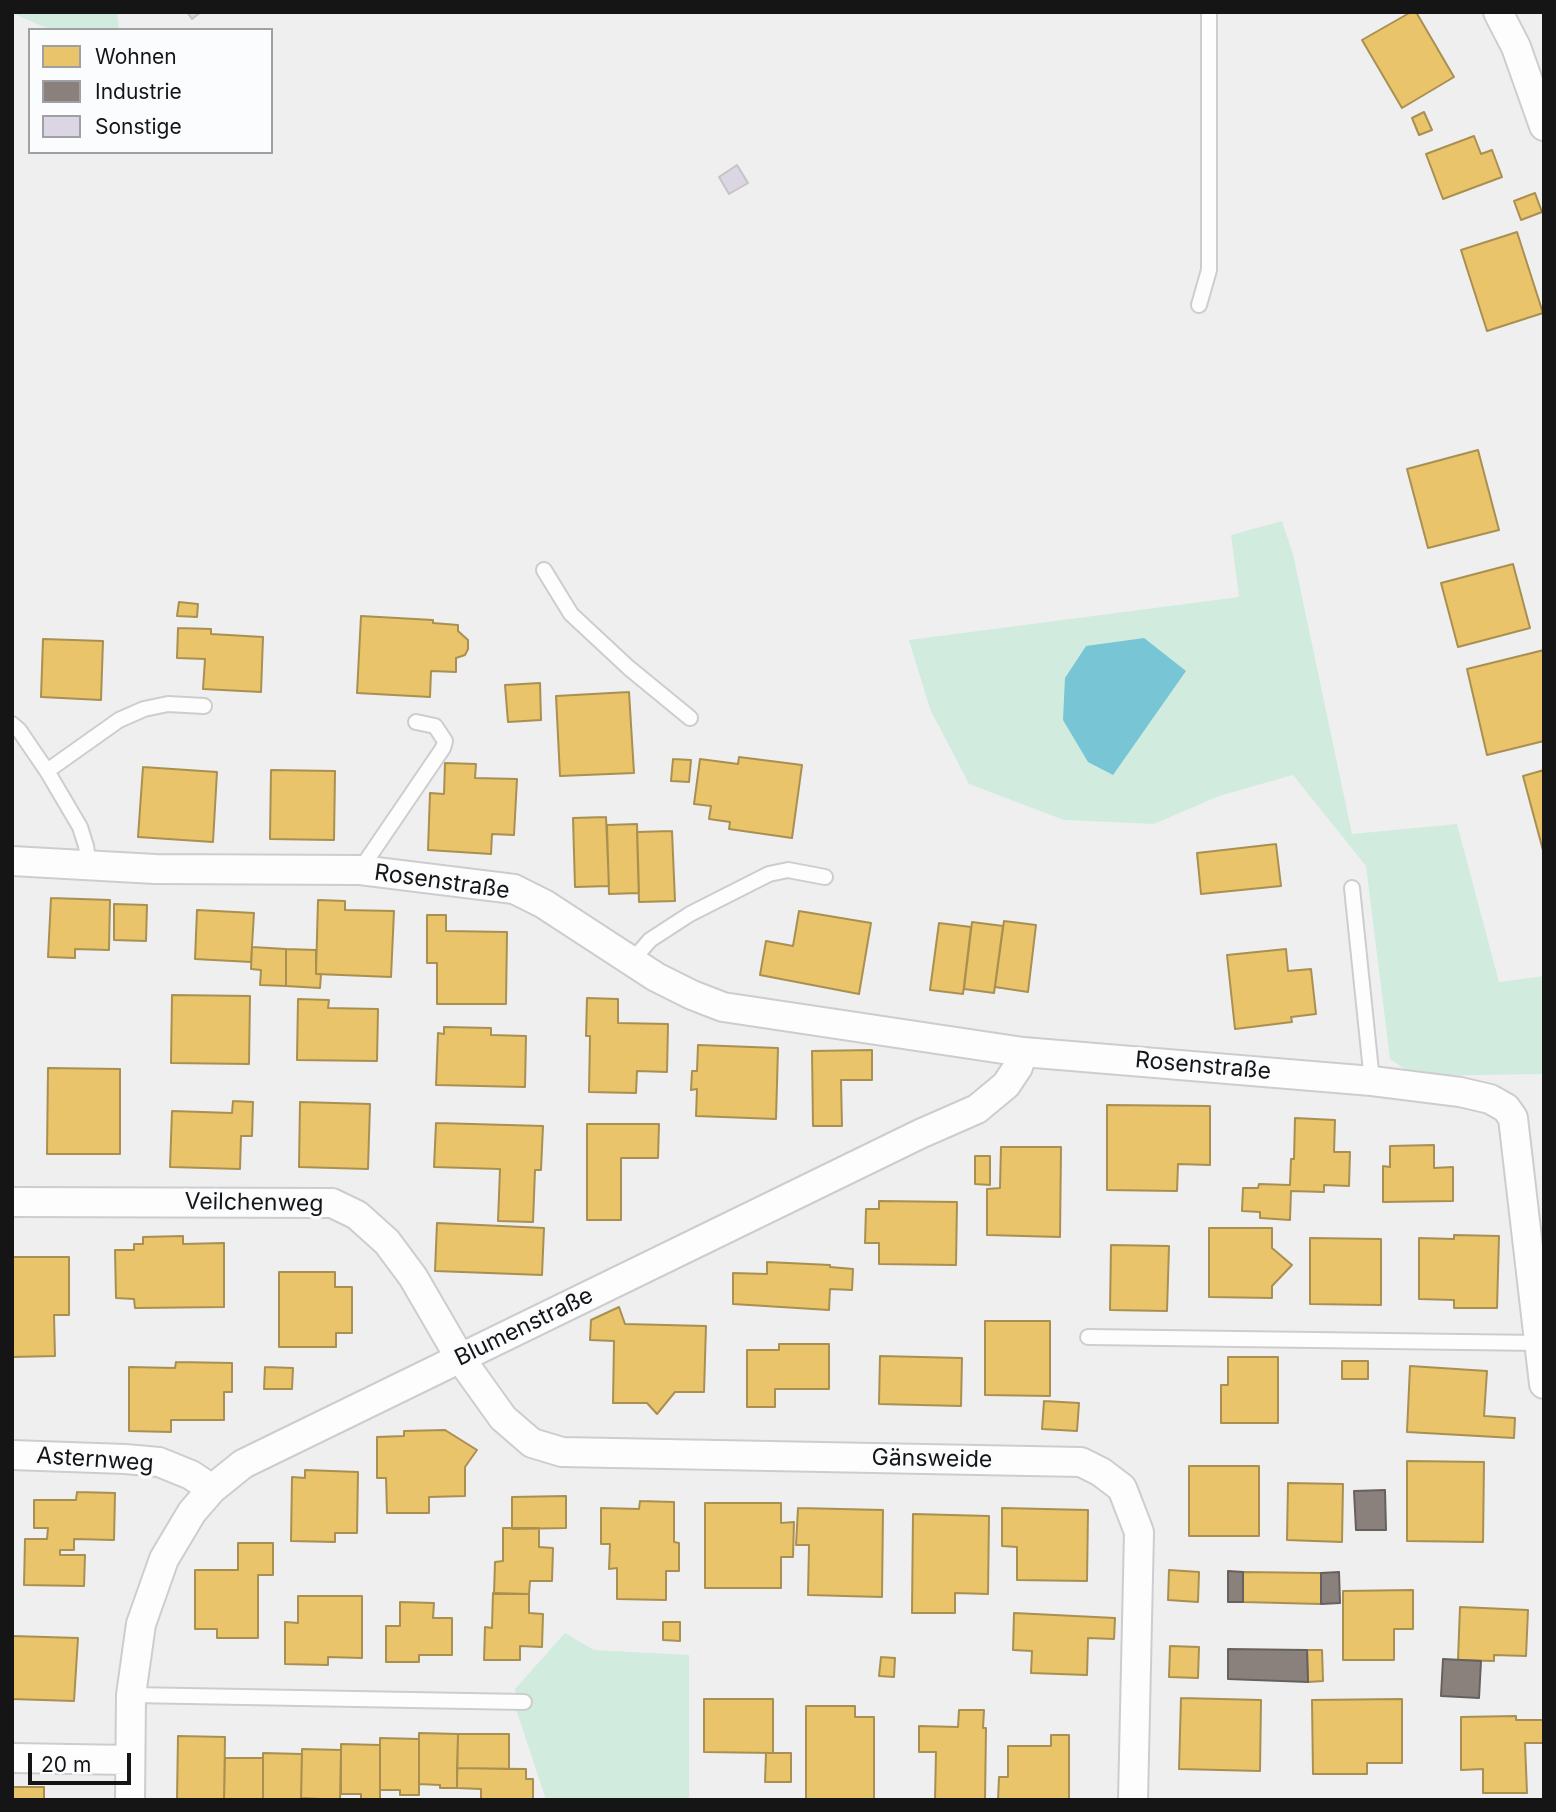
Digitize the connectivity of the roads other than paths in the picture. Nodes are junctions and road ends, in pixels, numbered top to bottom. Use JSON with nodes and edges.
{"nodes":[{"id":1,"x":1209,"y":12,"type":"edge"},
{"id":2,"x":1498,"y":12,"type":"edge"},
{"id":3,"x":1544,"y":126,"type":"edge"},
{"id":4,"x":1199,"y":305,"type":"dead end"},
{"id":5,"x":544,"y":570,"type":"dead end"},
{"id":6,"x":204,"y":706,"type":"dead end"},
{"id":7,"x":690,"y":718,"type":"dead end"},
{"id":8,"x":416,"y":722,"type":"dead end"},
{"id":9,"x":12,"y":724,"type":"edge"},
{"id":10,"x":47,"y":771,"type":"junction"},
{"id":11,"x":12,"y":861,"type":"edge"},
{"id":12,"x":89,"y":866,"type":"junction"},
{"id":13,"x":360,"y":870,"type":"junction"},
{"id":14,"x":825,"y":877,"type":"dead end"},
{"id":15,"x":1352,"y":887,"type":"dead end"},
{"id":16,"x":631,"y":962,"type":"junction"},
{"id":17,"x":1023,"y":1052,"type":"junction"},
{"id":18,"x":1372,"y":1081,"type":"junction"},
{"id":19,"x":12,"y":1202,"type":"edge"},
{"id":20,"x":1088,"y":1337,"type":"dead end"},
{"id":21,"x":1539,"y":1343,"type":"junction"},
{"id":22,"x":460,"y":1358,"type":"junction"},
{"id":23,"x":1544,"y":1384,"type":"edge"},
{"id":24,"x":12,"y":1455,"type":"edge"},
{"id":25,"x":212,"y":1489,"type":"junction"},
{"id":26,"x":131,"y":1695,"type":"junction"},
{"id":27,"x":524,"y":1702,"type":"dead end"},
{"id":28,"x":12,"y":1758,"type":"edge"},
{"id":29,"x":131,"y":1760,"type":"junction"},
{"id":30,"x":130,"y":1800,"type":"edge"},
{"id":31,"x":1133,"y":1800,"type":"edge"}],
"edges":[{"from":1,"to":4,"type":"lane"},
{"from":2,"to":3,"type":"street"},
{"from":5,"to":7,"type":"lane"},
{"from":6,"to":10,"type":"lane"},
{"from":8,"to":13,"type":"lane","name":"Rosenstraße"},
{"from":9,"to":10,"type":"lane"},
{"from":10,"to":12,"type":"lane"},
{"from":11,"to":12,"type":"street","name":"Rosenstraße"},
{"from":12,"to":13,"type":"street","name":"Rosenstraße"},
{"from":13,"to":16,"type":"street","name":"Rosenstraße"},
{"from":14,"to":16,"type":"lane"},
{"from":15,"to":18,"type":"lane"},
{"from":16,"to":17,"type":"street","name":"Rosenstraße"},
{"from":17,"to":18,"type":"street","name":"Rosenstraße"},
{"from":17,"to":22,"type":"street","name":"Blumenstraße"},
{"from":18,"to":21,"type":"street","name":"Rosenstraße"},
{"from":19,"to":22,"type":"street","name":"Veilchenweg"},
{"from":20,"to":21,"type":"lane"},
{"from":21,"to":23,"type":"street","name":"Rosenstraße"},
{"from":22,"to":25,"type":"street","name":"Blumenstraße"},
{"from":22,"to":31,"type":"street","name":"Gänsweide"},
{"from":24,"to":25,"type":"street","name":"Asternweg"},
{"from":25,"to":26,"type":"street","name":"Blumenstraße"},
{"from":26,"to":27,"type":"lane"},
{"from":26,"to":29,"type":"street","name":"Blumenstraße"},
{"from":28,"to":29,"type":"street"},
{"from":29,"to":30,"type":"street","name":"Blumenstraße"}]}
